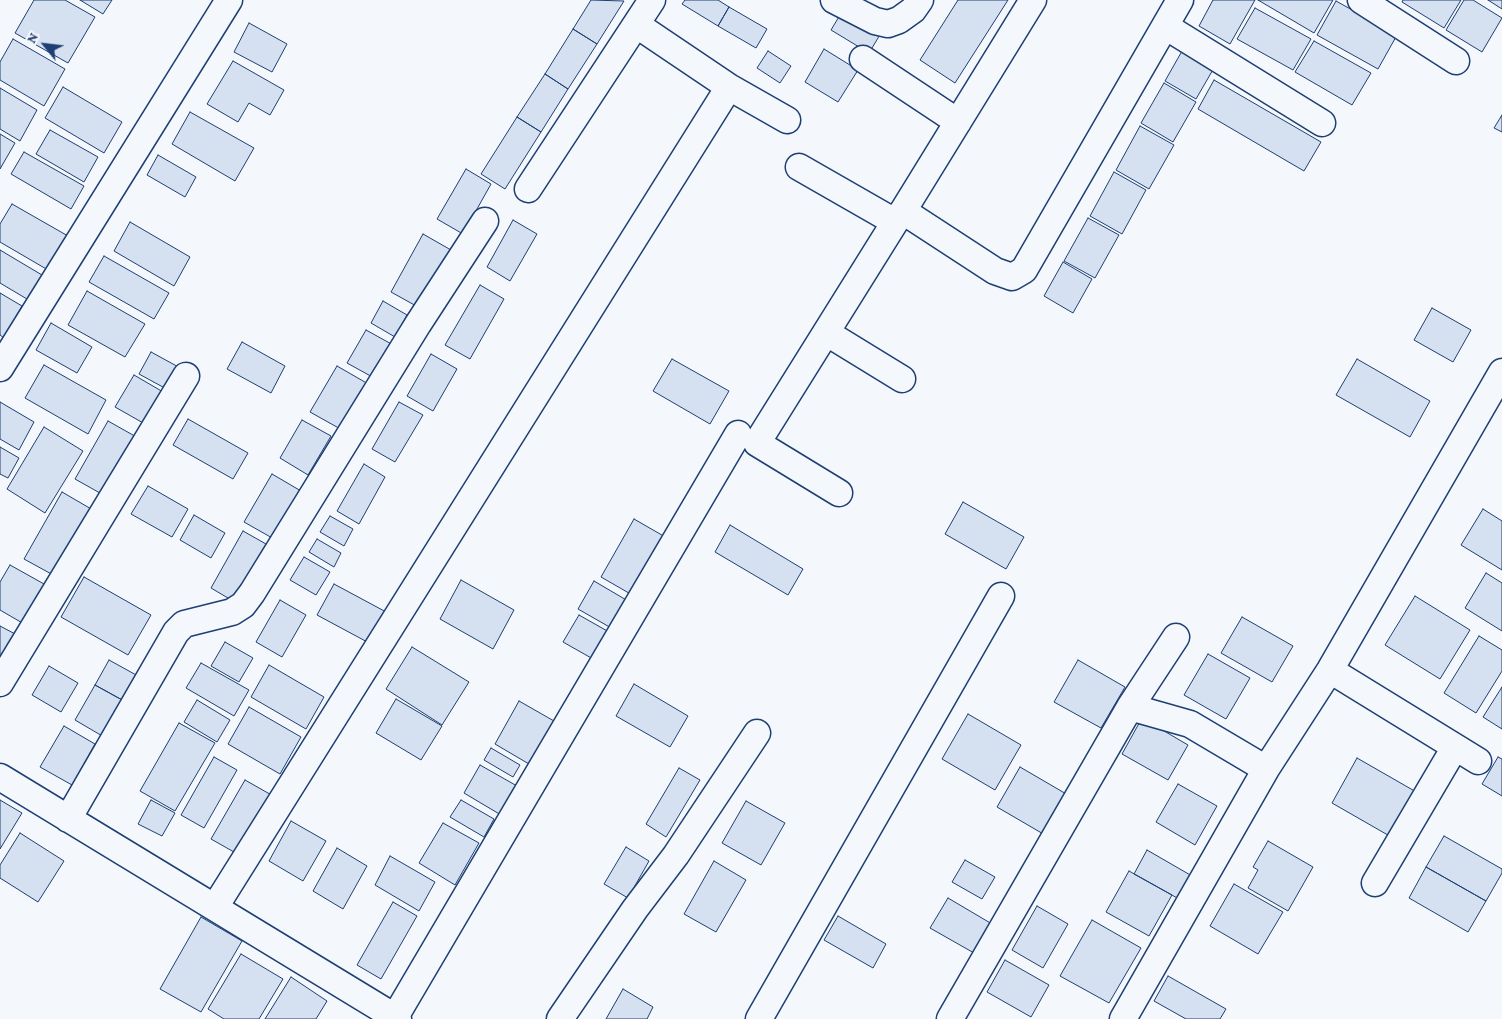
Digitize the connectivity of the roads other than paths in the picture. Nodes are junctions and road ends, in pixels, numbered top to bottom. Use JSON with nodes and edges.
{"nodes":[{"id":1,"x":229,"y":0,"type":"edge"},
{"id":2,"x":652,"y":0,"type":"edge"},
{"id":3,"x":834,"y":0,"type":"edge"},
{"id":4,"x":920,"y":0,"type":"edge"},
{"id":5,"x":1033,"y":0,"type":"edge"},
{"id":6,"x":1180,"y":0,"type":"edge"},
{"id":7,"x":1361,"y":0,"type":"edge"},
{"id":8,"x":637,"y":25,"type":"junction"},
{"id":9,"x":1165,"y":26,"type":"junction"},
{"id":10,"x":863,"y":59,"type":"dead end"},
{"id":11,"x":1456,"y":61,"type":"dead end"},
{"id":12,"x":729,"y":86,"type":"junction"},
{"id":13,"x":787,"y":120,"type":"dead end"},
{"id":14,"x":958,"y":122,"type":"junction"},
{"id":15,"x":1322,"y":123,"type":"dead end"},
{"id":16,"x":799,"y":167,"type":"dead end"},
{"id":17,"x":528,"y":189,"type":"dead end"},
{"id":18,"x":899,"y":216,"type":"junction"},
{"id":19,"x":485,"y":221,"type":"dead end"},
{"id":20,"x":827,"y":333,"type":"junction"},
{"id":21,"x":0,"y":368,"type":"edge"},
{"id":22,"x":1502,"y":372,"type":"edge"},
{"id":23,"x":186,"y":376,"type":"dead end"},
{"id":24,"x":902,"y":379,"type":"dead end"},
{"id":25,"x":738,"y":434,"type":"dead end"},
{"id":26,"x":838,"y":493,"type":"dead end"},
{"id":27,"x":1001,"y":596,"type":"dead end"},
{"id":28,"x":1176,"y":636,"type":"dead end"},
{"id":29,"x":1330,"y":670,"type":"junction"},
{"id":30,"x":0,"y":683,"type":"edge"},
{"id":31,"x":1130,"y":707,"type":"junction"},
{"id":32,"x":757,"y":733,"type":"dead end"},
{"id":33,"x":1455,"y":747,"type":"junction"},
{"id":34,"x":1478,"y":761,"type":"dead end"},
{"id":35,"x":1266,"y":769,"type":"junction"},
{"id":36,"x":0,"y":777,"type":"edge"},
{"id":37,"x":68,"y":819,"type":"junction"},
{"id":38,"x":1375,"y":883,"type":"dead end"},
{"id":39,"x":215,"y":907,"type":"junction"},
{"id":40,"x":396,"y":1018,"type":"edge"},
{"id":41,"x":560,"y":1019,"type":"edge"},
{"id":42,"x":759,"y":1019,"type":"edge"},
{"id":43,"x":950,"y":1019,"type":"edge"},
{"id":44,"x":1123,"y":1019,"type":"edge"}],
"edges":[{"from":1,"to":21,"type":"street"},
{"from":2,"to":8,"type":"street"},
{"from":3,"to":4,"type":"street"},
{"from":5,"to":14,"type":"street"},
{"from":6,"to":9,"type":"street"},
{"from":7,"to":11,"type":"street"},
{"from":8,"to":12,"type":"street"},
{"from":8,"to":17,"type":"street"},
{"from":9,"to":15,"type":"street"},
{"from":9,"to":18,"type":"street"},
{"from":10,"to":14,"type":"street"},
{"from":12,"to":13,"type":"street"},
{"from":12,"to":39,"type":"street"},
{"from":14,"to":18,"type":"street"},
{"from":16,"to":18,"type":"street"},
{"from":18,"to":20,"type":"street"},
{"from":19,"to":37,"type":"street"},
{"from":20,"to":24,"type":"street"},
{"from":20,"to":26,"type":"street"},
{"from":22,"to":29,"type":"street"},
{"from":23,"to":30,"type":"street"},
{"from":25,"to":40,"type":"street"},
{"from":27,"to":42,"type":"street"},
{"from":28,"to":31,"type":"street"},
{"from":29,"to":33,"type":"street"},
{"from":29,"to":35,"type":"street"},
{"from":31,"to":35,"type":"street"},
{"from":31,"to":43,"type":"street"},
{"from":32,"to":41,"type":"street"},
{"from":33,"to":34,"type":"street"},
{"from":33,"to":38,"type":"street"},
{"from":35,"to":44,"type":"street"},
{"from":36,"to":37,"type":"street"},
{"from":37,"to":39,"type":"street"},
{"from":39,"to":40,"type":"street"}]}
